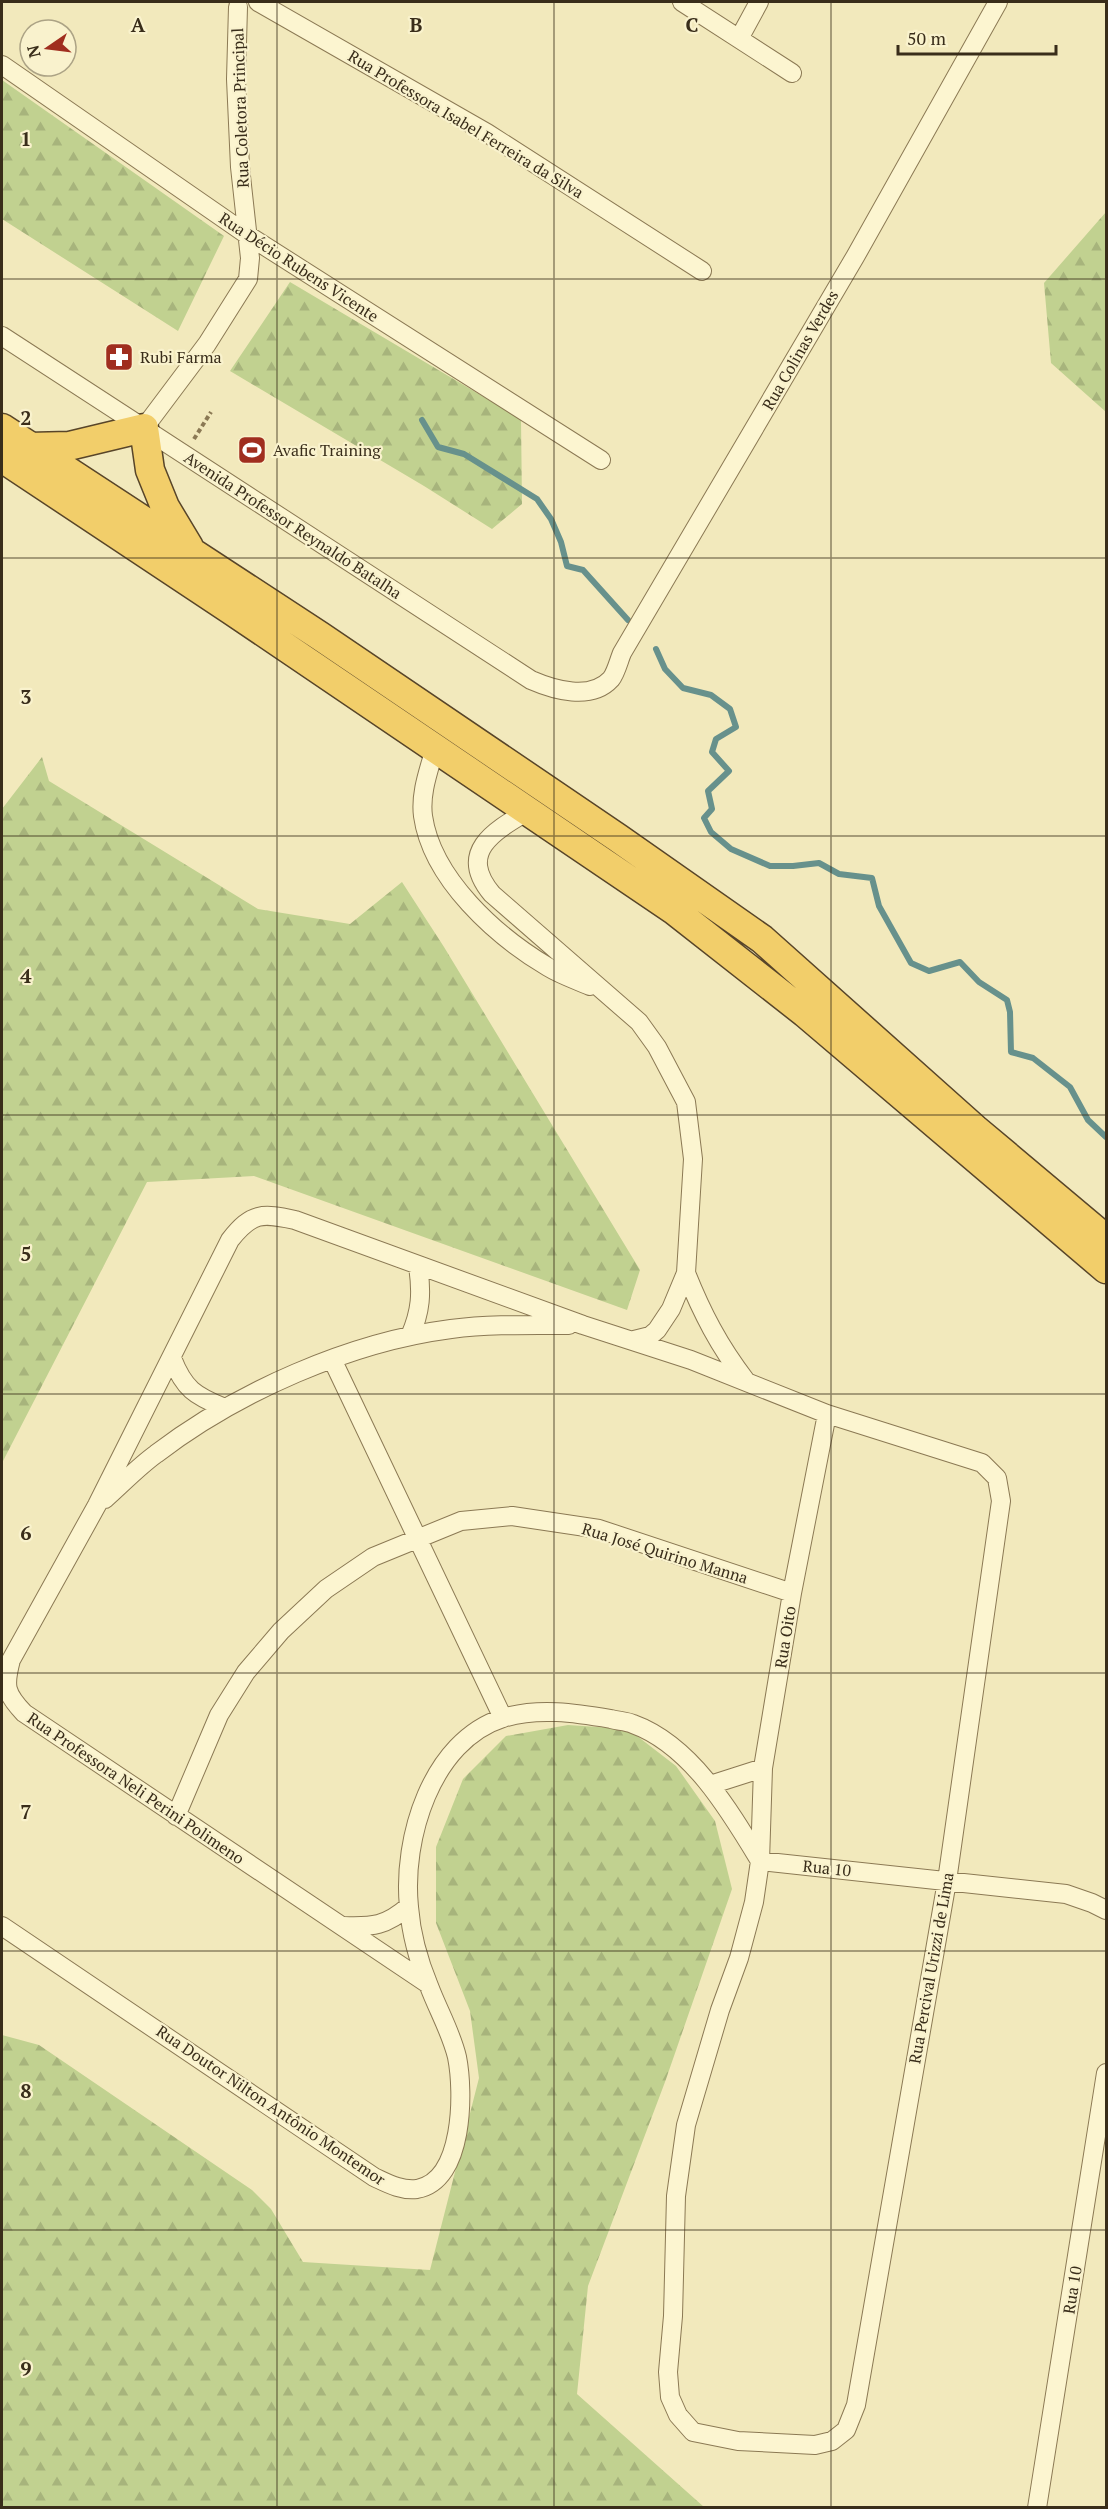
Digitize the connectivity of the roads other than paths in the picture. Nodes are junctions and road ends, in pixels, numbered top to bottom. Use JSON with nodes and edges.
{"nodes":[{"id":1,"x":258,"y":2,"type":"edge"},
{"id":2,"x":682,"y":2,"type":"edge"},
{"id":3,"x":759,"y":2,"type":"edge"},
{"id":4,"x":998,"y":2,"type":"edge"},
{"id":5,"x":235,"y":4,"type":"edge"},
{"id":6,"x":740,"y":37,"type":"junction"},
{"id":7,"x":2,"y":65,"type":"edge"},
{"id":8,"x":792,"y":73,"type":"dead end"},
{"id":9,"x":249,"y":236,"type":"junction"},
{"id":10,"x":702,"y":271,"type":"dead end"},
{"id":11,"x":2,"y":336,"type":"edge"},
{"id":12,"x":2,"y":428,"type":"edge"},
{"id":13,"x":144,"y":428,"type":"junction"},
{"id":14,"x":29,"y":447,"type":"junction"},
{"id":15,"x":2,"y":458,"type":"edge"},
{"id":16,"x":601,"y":460,"type":"dead end"},
{"id":17,"x":193,"y":554,"type":"junction"},
{"id":18,"x":592,"y":690,"type":"joint"},
{"id":19,"x":435,"y":748,"type":"junction"},
{"id":20,"x":528,"y":811,"type":"junction"},
{"id":21,"x":608,"y":994,"type":"junction"},
{"id":22,"x":1107,"y":1239,"type":"edge"},
{"id":23,"x":418,"y":1266,"type":"junction"},
{"id":24,"x":1107,"y":1269,"type":"edge"},
{"id":25,"x":687,"y":1273,"type":"junction"},
{"id":26,"x":583,"y":1325,"type":"junction"},
{"id":27,"x":410,"y":1336,"type":"junction"},
{"id":28,"x":634,"y":1340,"type":"junction"},
{"id":29,"x":172,"y":1358,"type":"junction"},
{"id":30,"x":332,"y":1359,"type":"junction"},
{"id":31,"x":747,"y":1382,"type":"junction"},
{"id":32,"x":225,"y":1408,"type":"junction"},
{"id":33,"x":827,"y":1414,"type":"junction"},
{"id":34,"x":97,"y":1505,"type":"junction"},
{"id":35,"x":416,"y":1538,"type":"junction"},
{"id":36,"x":792,"y":1593,"type":"junction"},
{"id":37,"x":503,"y":1718,"type":"junction"},
{"id":38,"x":763,"y":1768,"type":"junction"},
{"id":39,"x":710,"y":1785,"type":"junction"},
{"id":40,"x":176,"y":1816,"type":"junction"},
{"id":41,"x":760,"y":1861,"type":"junction"},
{"id":42,"x":947,"y":1881,"type":"junction"},
{"id":43,"x":409,"y":1906,"type":"junction"},
{"id":44,"x":1107,"y":1910,"type":"edge"},
{"id":45,"x":2,"y":1926,"type":"edge"},
{"id":46,"x":343,"y":1926,"type":"junction"},
{"id":47,"x":428,"y":1984,"type":"junction"},
{"id":48,"x":1107,"y":2073,"type":"edge"},
{"id":49,"x":1037,"y":2508,"type":"edge"}],
"edges":[{"from":1,"to":5,"type":"street"},
{"from":1,"to":10,"type":"street","name":"Rua Professora Isabel Ferreira da Silva"},
{"from":2,"to":6,"type":"street"},
{"from":3,"to":6,"type":"street"},
{"from":4,"to":18,"type":"street","name":"Rua Colinas Verdes"},
{"from":5,"to":9,"type":"street","name":"Rua Coletora Principal"},
{"from":6,"to":8,"type":"street"},
{"from":7,"to":9,"type":"street","name":"Rua Décio Rubens Vicente"},
{"from":9,"to":13,"type":"street","name":"Rua Coletora Principal"},
{"from":9,"to":16,"type":"street","name":"Rua Décio Rubens Vicente"},
{"from":11,"to":13,"type":"street","name":"Avenida Professor Reynaldo Batalha"},
{"from":12,"to":14,"type":"highway"},
{"from":13,"to":14,"type":"highway"},
{"from":13,"to":17,"type":"highway"},
{"from":13,"to":18,"type":"street","name":"Avenida Professor Reynaldo Batalha"},
{"from":14,"to":17,"type":"highway"},
{"from":15,"to":19,"type":"highway"},
{"from":17,"to":22,"type":"highway"},
{"from":19,"to":20,"type":"highway"},
{"from":19,"to":21,"type":"street"},
{"from":20,"to":21,"type":"street"},
{"from":20,"to":24,"type":"highway"},
{"from":21,"to":25,"type":"street"},
{"from":23,"to":26,"type":"street"},
{"from":23,"to":27,"type":"street"},
{"from":23,"to":29,"type":"street","name":"Rua Professora Neli Perini Polimeno"},
{"from":25,"to":28,"type":"street"},
{"from":25,"to":31,"type":"street"},
{"from":26,"to":27,"type":"street"},
{"from":26,"to":28,"type":"street"},
{"from":27,"to":30,"type":"street"},
{"from":28,"to":31,"type":"street"},
{"from":29,"to":32,"type":"street"},
{"from":29,"to":34,"type":"street","name":"Rua Professora Neli Perini Polimeno"},
{"from":30,"to":32,"type":"street"},
{"from":30,"to":35,"type":"street"},
{"from":31,"to":33,"type":"street"},
{"from":32,"to":34,"type":"street"},
{"from":33,"to":36,"type":"street","name":"Rua Oito"},
{"from":33,"to":42,"type":"street","name":"Rua Percival Urizzi de Lima"},
{"from":34,"to":40,"type":"street","name":"Rua Professora Neli Perini Polimeno"},
{"from":35,"to":36,"type":"street","name":"Rua José Quirino Manna"},
{"from":35,"to":37,"type":"street"},
{"from":35,"to":40,"type":"street","name":"Rua José Quirino Manna"},
{"from":36,"to":38,"type":"street","name":"Rua Oito"},
{"from":37,"to":39,"type":"street","name":"Rua Doutor Nilton Antônio Montemor"},
{"from":37,"to":43,"type":"street","name":"Rua Doutor Nilton Antônio Montemor"},
{"from":38,"to":39,"type":"street"},
{"from":38,"to":41,"type":"street","name":"Rua Oito"},
{"from":39,"to":41,"type":"street","name":"Rua Doutor Nilton Antônio Montemor"},
{"from":40,"to":46,"type":"street","name":"Rua Professora Neli Perini Polimeno"},
{"from":41,"to":42,"type":"street","name":"Rua 10"},
{"from":41,"to":42,"type":"street","name":"Rua Percival Urizzi de Lima"},
{"from":42,"to":44,"type":"street","name":"Rua 10"},
{"from":43,"to":46,"type":"street"},
{"from":43,"to":47,"type":"street","name":"Rua Doutor Nilton Antônio Montemor"},
{"from":45,"to":47,"type":"street","name":"Rua Doutor Nilton Antônio Montemor"},
{"from":46,"to":47,"type":"street","name":"Rua Professora Neli Perini Polimeno"},
{"from":48,"to":49,"type":"street","name":"Rua 10"}]}
